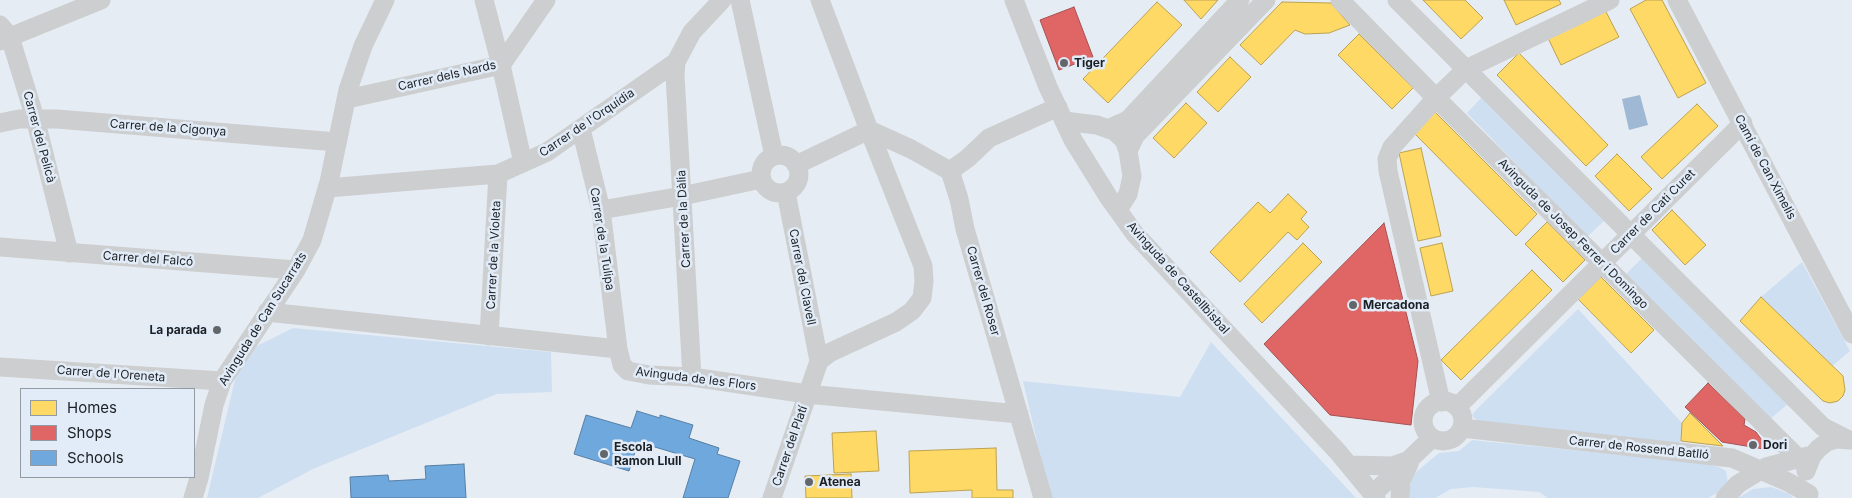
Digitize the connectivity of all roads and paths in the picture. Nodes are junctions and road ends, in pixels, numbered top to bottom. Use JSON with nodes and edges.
{"nodes":[{"id":1,"x":101,"y":0,"type":"edge"},
{"id":2,"x":385,"y":0,"type":"edge"},
{"id":3,"x":484,"y":0,"type":"edge"},
{"id":4,"x":546,"y":0,"type":"edge"},
{"id":5,"x":722,"y":0,"type":"edge"},
{"id":6,"x":740,"y":0,"type":"edge"},
{"id":7,"x":820,"y":0,"type":"edge"},
{"id":8,"x":1014,"y":0,"type":"edge"},
{"id":9,"x":1240,"y":0,"type":"edge"},
{"id":10,"x":1266,"y":0,"type":"edge"},
{"id":11,"x":1340,"y":0,"type":"edge"},
{"id":12,"x":1397,"y":0,"type":"edge"},
{"id":13,"x":1610,"y":0,"type":"edge"},
{"id":14,"x":1677,"y":0,"type":"edge"},
{"id":15,"x":3,"y":34,"type":"edge"},
{"id":16,"x":676,"y":62,"type":"junction"},
{"id":17,"x":502,"y":65,"type":"junction"},
{"id":18,"x":1466,"y":69,"type":"junction"},
{"id":19,"x":1436,"y":98,"type":"junction"},
{"id":20,"x":346,"y":99,"type":"junction"},
{"id":21,"x":1061,"y":114,"type":"junction"},
{"id":22,"x":34,"y":118,"type":"junction"},
{"id":23,"x":0,"y":123,"type":"edge"},
{"id":24,"x":1743,"y":123,"type":"junction"},
{"id":25,"x":581,"y":129,"type":"junction"},
{"id":26,"x":1108,"y":129,"type":"junction"},
{"id":27,"x":868,"y":130,"type":"junction"},
{"id":28,"x":337,"y":142,"type":"junction"},
{"id":29,"x":1128,"y":151,"type":"junction"},
{"id":30,"x":774,"y":156,"type":"junction"},
{"id":31,"x":523,"y":163,"type":"junction"},
{"id":32,"x":796,"y":166,"type":"junction"},
{"id":33,"x":950,"y":171,"type":"junction"},
{"id":34,"x":498,"y":174,"type":"junction"},
{"id":35,"x":761,"y":179,"type":"junction"},
{"id":36,"x":327,"y":188,"type":"junction"},
{"id":37,"x":786,"y":192,"type":"junction"},
{"id":38,"x":682,"y":196,"type":"junction"},
{"id":39,"x":601,"y":210,"type":"junction"},
{"id":40,"x":1118,"y":210,"type":"junction"},
{"id":41,"x":1631,"y":234,"type":"junction"},
{"id":42,"x":0,"y":247,"type":"edge"},
{"id":43,"x":69,"y":253,"type":"junction"},
{"id":44,"x":1603,"y":263,"type":"junction"},
{"id":45,"x":296,"y":270,"type":"junction"},
{"id":46,"x":267,"y":312,"type":"junction"},
{"id":47,"x":1852,"y":334,"type":"edge"},
{"id":48,"x":489,"y":336,"type":"junction"},
{"id":49,"x":618,"y":349,"type":"junction"},
{"id":50,"x":819,"y":361,"type":"junction"},
{"id":51,"x":0,"y":367,"type":"edge"},
{"id":52,"x":692,"y":377,"type":"junction"},
{"id":53,"x":222,"y":381,"type":"junction"},
{"id":54,"x":807,"y":394,"type":"junction"},
{"id":55,"x":1449,"y":404,"type":"junction"},
{"id":56,"x":1019,"y":414,"type":"junction"},
{"id":57,"x":1462,"y":428,"type":"junction"},
{"id":58,"x":1432,"y":438,"type":"junction"},
{"id":59,"x":1850,"y":440,"type":"edge"},
{"id":60,"x":1732,"y":458,"type":"junction"},
{"id":61,"x":1411,"y":460,"type":"junction"},
{"id":62,"x":1806,"y":461,"type":"junction"},
{"id":63,"x":1349,"y":465,"type":"junction"},
{"id":64,"x":1760,"y":471,"type":"junction"},
{"id":65,"x":1738,"y":484,"type":"junction"},
{"id":66,"x":1375,"y":496,"type":"edge"},
{"id":67,"x":1811,"y":496,"type":"edge"},
{"id":68,"x":192,"y":498,"type":"edge"},
{"id":69,"x":772,"y":498,"type":"edge"},
{"id":70,"x":1044,"y":498,"type":"edge"},
{"id":71,"x":1400,"y":498,"type":"edge"},
{"id":72,"x":1726,"y":498,"type":"edge"}],
"edges":[{"from":1,"to":15,"type":"street"},
{"from":2,"to":20,"type":"street","name":"Avinguda de Can Sucarrats"},
{"from":3,"to":17,"type":"street"},
{"from":4,"to":17,"type":"street","name":"Carrer dels Nards"},
{"from":5,"to":16,"type":"street","name":"Carrer de l'Orquídia"},
{"from":6,"to":30,"type":"street"},
{"from":7,"to":27,"type":"street"},
{"from":8,"to":21,"type":"street","name":"Avinguda de Castellbisbal"},
{"from":9,"to":26,"type":"street"},
{"from":10,"to":29,"type":"street"},
{"from":11,"to":19,"type":"street","name":"Avinguda de Josep Ferrer i Domingo"},
{"from":12,"to":18,"type":"street"},
{"from":13,"to":18,"type":"street"},
{"from":14,"to":24,"type":"street","name":"Camí de Can Ximelis"},
{"from":15,"to":22,"type":"street","name":"Carrer del Pelicà"},
{"from":16,"to":25,"type":"street","name":"Carrer de l'Orquídia"},
{"from":16,"to":38,"type":"street","name":"Carrer de la Dàlia"},
{"from":17,"to":20,"type":"street","name":"Carrer dels Nards"},
{"from":17,"to":31,"type":"street"},
{"from":18,"to":19,"type":"street"},
{"from":18,"to":41,"type":"street"},
{"from":19,"to":44,"type":"street","name":"Avinguda de Josep Ferrer i Domingo"},
{"from":19,"to":55,"type":"street"},
{"from":20,"to":28,"type":"street","name":"Avinguda de Can Sucarrats"},
{"from":21,"to":26,"type":"street"},
{"from":21,"to":33,"type":"street"},
{"from":21,"to":40,"type":"street","name":"Avinguda de Castellbisbal"},
{"from":22,"to":23,"type":"street","name":"Carrer de la Cigonya"},
{"from":22,"to":28,"type":"street","name":"Carrer de la Cigonya"},
{"from":22,"to":43,"type":"street","name":"Carrer del Pelicà"},
{"from":24,"to":41,"type":"street","name":"Carrer de Cati Curet"},
{"from":24,"to":47,"type":"street","name":"Camí de Can Ximelis"},
{"from":25,"to":31,"type":"street","name":"Carrer de l'Orquídia"},
{"from":25,"to":39,"type":"street","name":"Carrer de la Tulipa"},
{"from":26,"to":29,"type":"street"},
{"from":27,"to":32,"type":"street"},
{"from":27,"to":33,"type":"street"},
{"from":27,"to":50,"type":"street"},
{"from":28,"to":36,"type":"street","name":"Avinguda de Can Sucarrats"},
{"from":29,"to":40,"type":"street"},
{"from":30,"to":32,"type":"street"},
{"from":30,"to":35,"type":"street"},
{"from":31,"to":34,"type":"street","name":"Carrer de l'Orquídia"},
{"from":32,"to":37,"type":"street"},
{"from":33,"to":56,"type":"street","name":"Carrer del Roser"},
{"from":34,"to":36,"type":"street","name":"Carrer de l'Orquídia"},
{"from":34,"to":48,"type":"street","name":"Carrer de la Violeta"},
{"from":35,"to":37,"type":"street"},
{"from":35,"to":38,"type":"street"},
{"from":36,"to":45,"type":"street","name":"Avinguda de Can Sucarrats"},
{"from":37,"to":50,"type":"street","name":"Carrer del Clavell"},
{"from":38,"to":39,"type":"street"},
{"from":38,"to":52,"type":"street","name":"Carrer de la Dàlia"},
{"from":39,"to":49,"type":"street","name":"Carrer de la Tulipa"},
{"from":40,"to":63,"type":"street","name":"Avinguda de Castellbisbal"},
{"from":41,"to":44,"type":"street","name":"Carrer de Cati Curet"},
{"from":41,"to":59,"type":"street"},
{"from":42,"to":43,"type":"street","name":"Carrer del Falcó"},
{"from":43,"to":45,"type":"street","name":"Carrer del Falcó"},
{"from":44,"to":55,"type":"street","name":"Carrer de Cati Curet"},
{"from":44,"to":62,"type":"street","name":"Avinguda de Josep Ferrer i Domingo"},
{"from":45,"to":46,"type":"street","name":"Avinguda de Can Sucarrats"},
{"from":46,"to":48,"type":"street"},
{"from":46,"to":53,"type":"street","name":"Avinguda de Can Sucarrats"},
{"from":48,"to":49,"type":"street"},
{"from":49,"to":52,"type":"street","name":"Avinguda de les Flors"},
{"from":50,"to":54,"type":"street","name":"Carrer del Platí"},
{"from":51,"to":53,"type":"street","name":"Carrer de l'Oreneta"},
{"from":52,"to":54,"type":"street","name":"Avinguda de les Flors"},
{"from":53,"to":68,"type":"street","name":"Avinguda de Can Sucarrats"},
{"from":54,"to":56,"type":"street","name":"Avinguda de les Flors"},
{"from":54,"to":69,"type":"street","name":"Carrer del Platí"},
{"from":55,"to":57,"type":"street"},
{"from":55,"to":58,"type":"street"},
{"from":56,"to":70,"type":"street","name":"Carrer del Roser"},
{"from":57,"to":58,"type":"street"},
{"from":57,"to":60,"type":"street","name":"Carrer de Rossend Batlló"},
{"from":58,"to":61,"type":"street"},
{"from":59,"to":62,"type":"street"},
{"from":60,"to":64,"type":"street","name":"Carrer de Rossend Batlló"},
{"from":60,"to":65,"type":"street"},
{"from":61,"to":63,"type":"street"},
{"from":61,"to":66,"type":"street"},
{"from":61,"to":71,"type":"street"},
{"from":62,"to":64,"type":"street"},
{"from":62,"to":67,"type":"street"},
{"from":63,"to":66,"type":"street","name":"Avinguda de Castellbisbal"},
{"from":64,"to":65,"type":"street"},
{"from":64,"to":67,"type":"street","name":"Carrer de Rossend Batlló"},
{"from":65,"to":72,"type":"street"}]}
